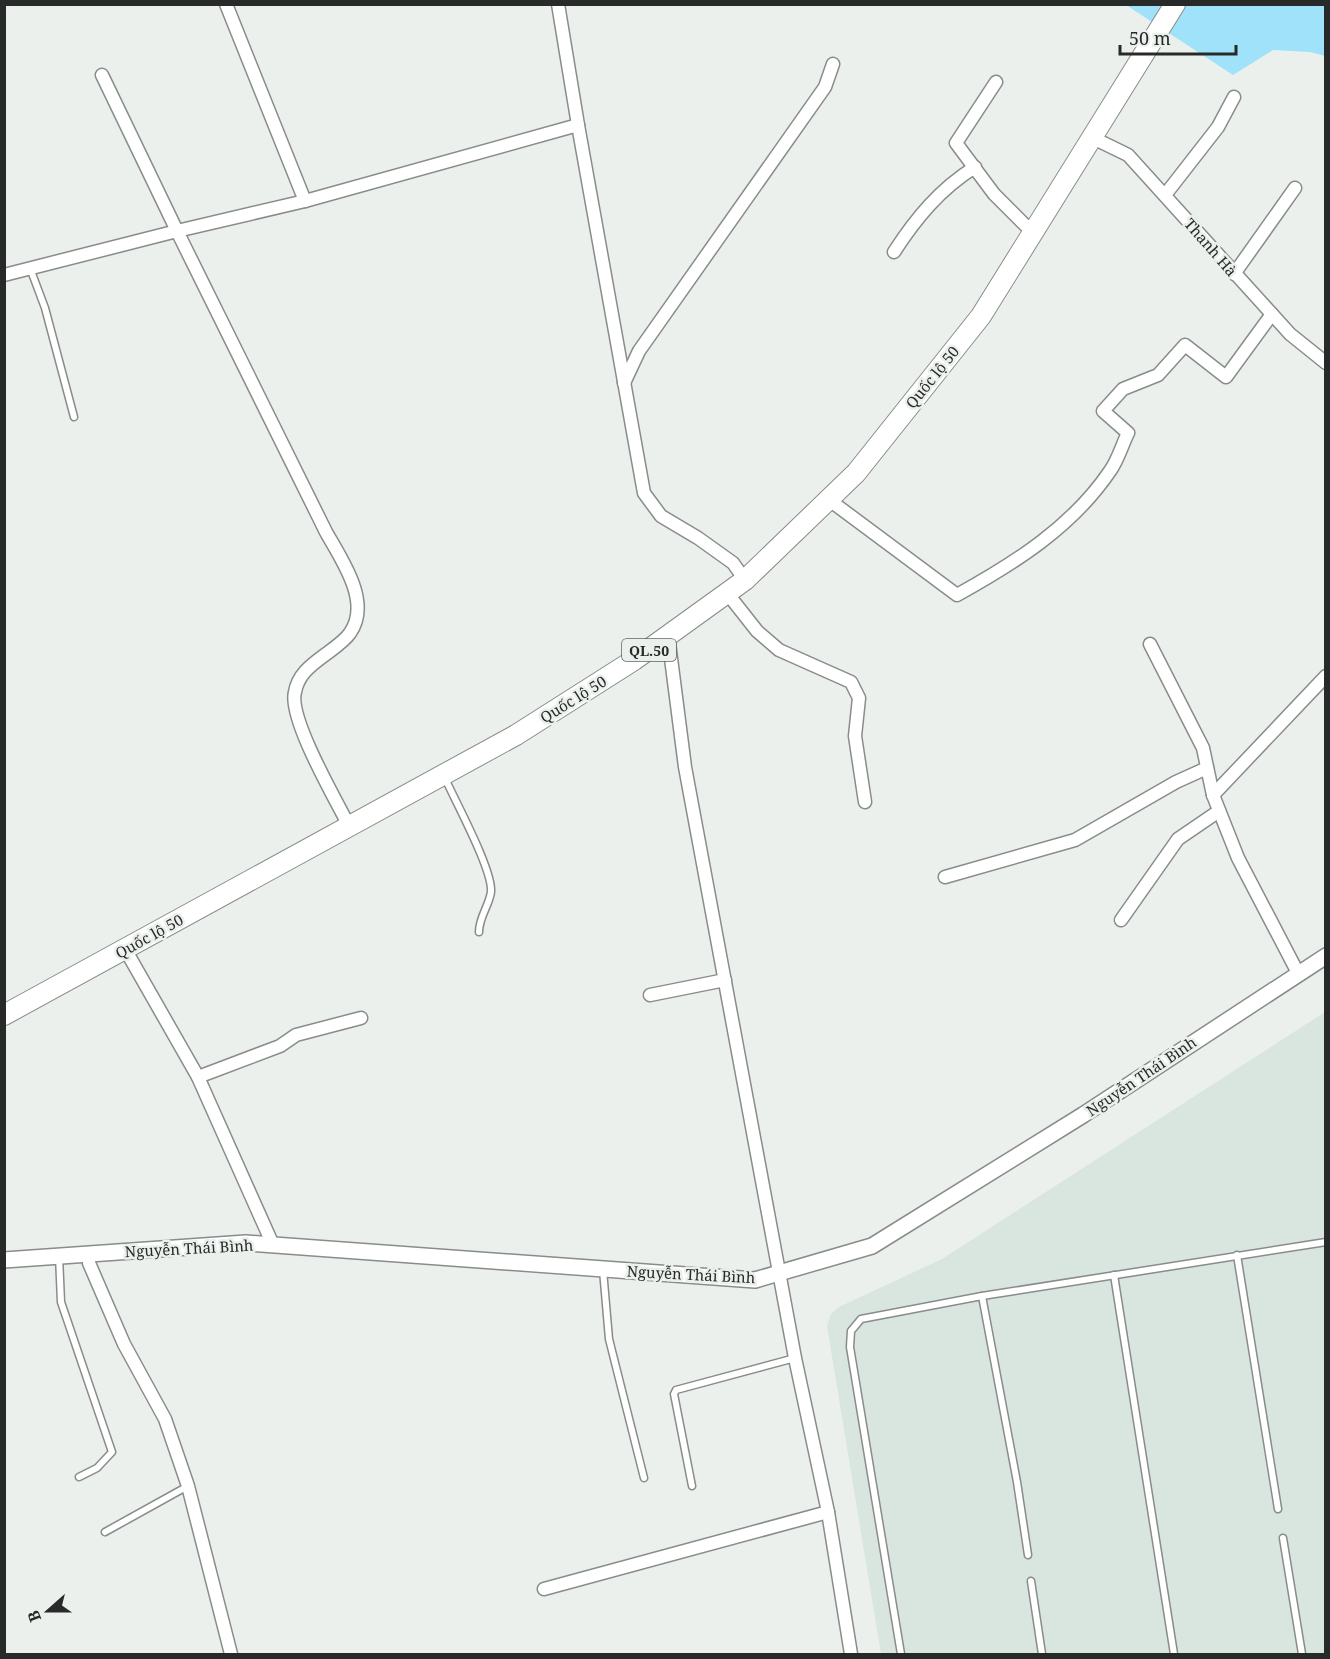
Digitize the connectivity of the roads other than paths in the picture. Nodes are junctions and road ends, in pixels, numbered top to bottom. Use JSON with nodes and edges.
{"nodes":[{"id":1,"x":226,"y":4,"type":"edge"},
{"id":2,"x":558,"y":4,"type":"edge"},
{"id":3,"x":1175,"y":4,"type":"edge"},
{"id":4,"x":833,"y":64,"type":"dead end"},
{"id":5,"x":102,"y":75,"type":"dead end"},
{"id":6,"x":996,"y":82,"type":"dead end"},
{"id":7,"x":1234,"y":97,"type":"dead end"},
{"id":8,"x":578,"y":124,"type":"junction"},
{"id":9,"x":1091,"y":137,"type":"junction"},
{"id":10,"x":975,"y":167,"type":"junction"},
{"id":11,"x":1294,"y":188,"type":"dead end"},
{"id":12,"x":1165,"y":195,"type":"junction"},
{"id":13,"x":304,"y":201,"type":"junction"},
{"id":14,"x":1032,"y":232,"type":"junction"},
{"id":15,"x":179,"y":236,"type":"junction"},
{"id":16,"x":894,"y":252,"type":"dead end"},
{"id":17,"x":31,"y":273,"type":"junction"},
{"id":18,"x":1234,"y":274,"type":"junction"},
{"id":19,"x":4,"y":275,"type":"edge"},
{"id":20,"x":1272,"y":314,"type":"junction"},
{"id":21,"x":1326,"y":363,"type":"edge"},
{"id":22,"x":624,"y":384,"type":"junction"},
{"id":23,"x":74,"y":417,"type":"dead end"},
{"id":24,"x":828,"y":499,"type":"junction"},
{"id":25,"x":745,"y":580,"type":"junction"},
{"id":26,"x":727,"y":593,"type":"junction"},
{"id":27,"x":668,"y":635,"type":"junction"},
{"id":28,"x":1150,"y":644,"type":"dead end"},
{"id":29,"x":1326,"y":676,"type":"edge"},
{"id":30,"x":1207,"y":768,"type":"junction"},
{"id":31,"x":443,"y":775,"type":"junction"},
{"id":32,"x":1213,"y":795,"type":"junction"},
{"id":33,"x":865,"y":802,"type":"dead end"},
{"id":34,"x":1219,"y":811,"type":"junction"},
{"id":35,"x":349,"y":826,"type":"junction"},
{"id":36,"x":945,"y":877,"type":"dead end"},
{"id":37,"x":1122,"y":920,"type":"dead end"},
{"id":38,"x":479,"y":932,"type":"dead end"},
{"id":39,"x":125,"y":949,"type":"junction"},
{"id":40,"x":1326,"y":956,"type":"edge"},
{"id":41,"x":1298,"y":973,"type":"junction"},
{"id":42,"x":725,"y":980,"type":"junction"},
{"id":43,"x":650,"y":995,"type":"dead end"},
{"id":44,"x":5,"y":1014,"type":"edge"},
{"id":45,"x":361,"y":1018,"type":"dead end"},
{"id":46,"x":198,"y":1077,"type":"junction"},
{"id":47,"x":1326,"y":1242,"type":"edge"},
{"id":48,"x":273,"y":1245,"type":"junction"},
{"id":49,"x":89,"y":1254,"type":"junction"},
{"id":50,"x":58,"y":1256,"type":"junction"},
{"id":51,"x":1237,"y":1256,"type":"junction"},
{"id":52,"x":4,"y":1260,"type":"edge"},
{"id":53,"x":603,"y":1269,"type":"junction"},
{"id":54,"x":780,"y":1273,"type":"junction"},
{"id":55,"x":1114,"y":1275,"type":"junction"},
{"id":56,"x":982,"y":1296,"type":"junction"},
{"id":57,"x":795,"y":1358,"type":"junction"},
{"id":58,"x":79,"y":1477,"type":"dead end"},
{"id":59,"x":644,"y":1478,"type":"dead end"},
{"id":60,"x":188,"y":1486,"type":"junction"},
{"id":61,"x":692,"y":1486,"type":"dead end"},
{"id":62,"x":1278,"y":1509,"type":"dead end"},
{"id":63,"x":828,"y":1512,"type":"junction"},
{"id":64,"x":105,"y":1532,"type":"dead end"},
{"id":65,"x":1283,"y":1538,"type":"dead end"},
{"id":66,"x":1028,"y":1555,"type":"dead end"},
{"id":67,"x":1031,"y":1581,"type":"dead end"},
{"id":68,"x":544,"y":1589,"type":"dead end"},
{"id":69,"x":231,"y":1654,"type":"edge"},
{"id":70,"x":851,"y":1654,"type":"edge"},
{"id":71,"x":901,"y":1654,"type":"edge"},
{"id":72,"x":1042,"y":1654,"type":"edge"},
{"id":73,"x":1174,"y":1654,"type":"edge"},
{"id":74,"x":1302,"y":1654,"type":"edge"}],
"edges":[{"from":1,"to":13,"type":"street"},
{"from":2,"to":8,"type":"street"},
{"from":3,"to":9,"type":"main road","name":"Quốc lộ 50","number":"QL.50"},
{"from":4,"to":22,"type":"street"},
{"from":5,"to":15,"type":"street"},
{"from":6,"to":10,"type":"street"},
{"from":7,"to":12,"type":"street"},
{"from":8,"to":13,"type":"street"},
{"from":8,"to":22,"type":"street"},
{"from":9,"to":12,"type":"street","name":"Thanh Hà"},
{"from":9,"to":14,"type":"main road","name":"Quốc lộ 50","number":"QL.50"},
{"from":10,"to":14,"type":"street"},
{"from":10,"to":16,"type":"street"},
{"from":11,"to":18,"type":"street"},
{"from":12,"to":18,"type":"street","name":"Thanh Hà"},
{"from":13,"to":15,"type":"street"},
{"from":14,"to":24,"type":"main road","name":"Quốc lộ 50","number":"QL.50"},
{"from":15,"to":17,"type":"street"},
{"from":15,"to":35,"type":"street"},
{"from":17,"to":19,"type":"street"},
{"from":17,"to":23,"type":"lane"},
{"from":18,"to":20,"type":"street","name":"Thanh Hà"},
{"from":20,"to":21,"type":"street","name":"Thanh Hà"},
{"from":20,"to":24,"type":"street"},
{"from":22,"to":25,"type":"street"},
{"from":24,"to":25,"type":"main road","name":"Quốc lộ 50","number":"QL.50"},
{"from":25,"to":26,"type":"main road","name":"Quốc lộ 50","number":"QL.50"},
{"from":26,"to":27,"type":"main road","name":"Quốc lộ 50","number":"QL.50"},
{"from":26,"to":33,"type":"street"},
{"from":27,"to":31,"type":"main road","name":"Quốc lộ 50","number":"QL.50"},
{"from":27,"to":42,"type":"street"},
{"from":28,"to":30,"type":"street"},
{"from":29,"to":32,"type":"street"},
{"from":30,"to":32,"type":"street"},
{"from":30,"to":36,"type":"street"},
{"from":31,"to":35,"type":"main road","name":"Quốc lộ 50","number":"QL.50"},
{"from":31,"to":38,"type":"lane"},
{"from":32,"to":34,"type":"street"},
{"from":34,"to":37,"type":"street"},
{"from":34,"to":41,"type":"street"},
{"from":35,"to":39,"type":"main road","name":"Quốc lộ 50","number":"QL.50"},
{"from":39,"to":44,"type":"main road","name":"Quốc lộ 50","number":"QL.50"},
{"from":39,"to":46,"type":"street"},
{"from":40,"to":41,"type":"street","name":"Nguyễn Thái Bình"},
{"from":41,"to":54,"type":"street","name":"Nguyễn Thái Bình"},
{"from":42,"to":43,"type":"street"},
{"from":42,"to":54,"type":"street"},
{"from":45,"to":46,"type":"street"},
{"from":46,"to":48,"type":"street"},
{"from":47,"to":51,"type":"lane"},
{"from":48,"to":49,"type":"street","name":"Nguyễn Thái Bình"},
{"from":48,"to":53,"type":"street","name":"Nguyễn Thái Bình"},
{"from":49,"to":50,"type":"street","name":"Nguyễn Thái Bình"},
{"from":49,"to":60,"type":"street"},
{"from":50,"to":52,"type":"street","name":"Nguyễn Thái Bình"},
{"from":50,"to":58,"type":"lane"},
{"from":51,"to":55,"type":"lane"},
{"from":51,"to":62,"type":"lane"},
{"from":53,"to":54,"type":"street","name":"Nguyễn Thái Bình"},
{"from":53,"to":59,"type":"lane"},
{"from":54,"to":57,"type":"street"},
{"from":55,"to":56,"type":"lane"},
{"from":55,"to":73,"type":"lane"},
{"from":56,"to":66,"type":"lane"},
{"from":56,"to":71,"type":"lane"},
{"from":57,"to":61,"type":"lane"},
{"from":57,"to":63,"type":"street"},
{"from":60,"to":64,"type":"lane"},
{"from":60,"to":69,"type":"street"},
{"from":63,"to":68,"type":"street"},
{"from":63,"to":70,"type":"street"},
{"from":65,"to":74,"type":"lane"},
{"from":67,"to":72,"type":"lane"}]}
